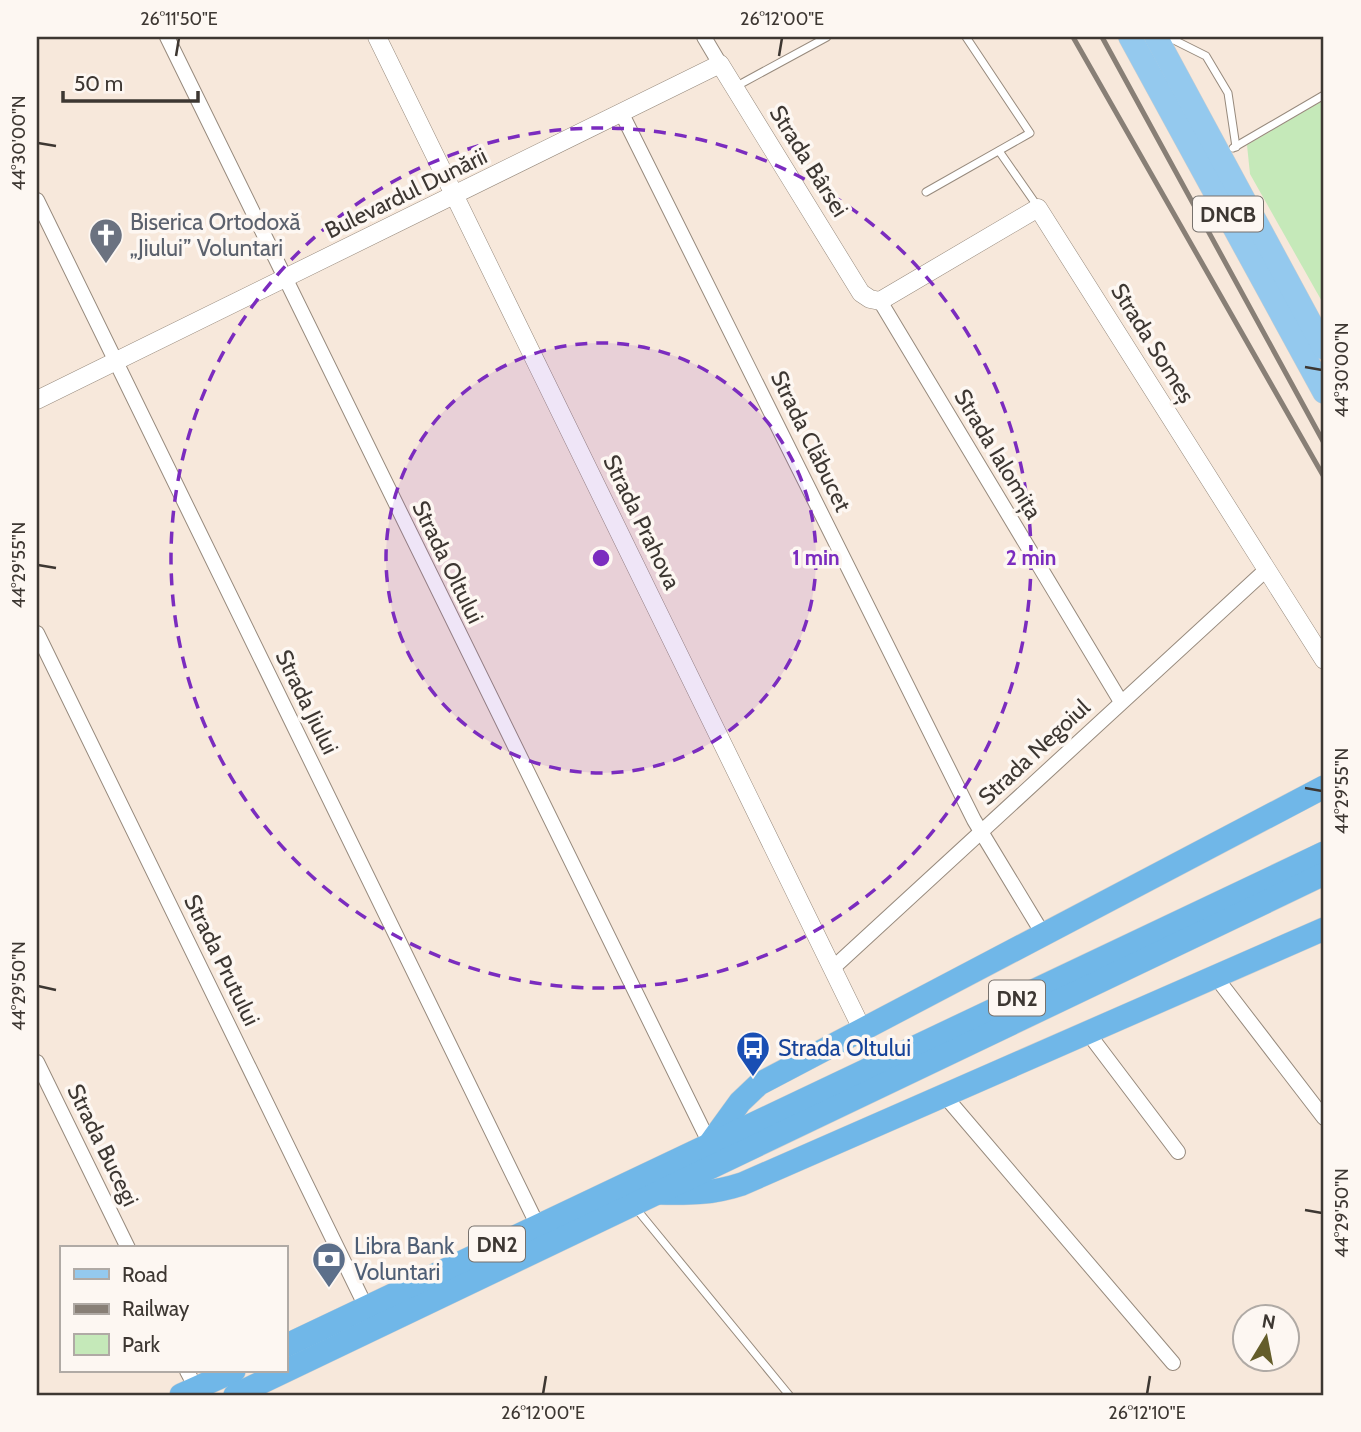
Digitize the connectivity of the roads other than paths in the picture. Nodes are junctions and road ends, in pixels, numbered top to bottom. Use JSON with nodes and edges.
{"nodes":[{"id":1,"x":167,"y":37,"type":"edge"},
{"id":2,"x":377,"y":37,"type":"edge"},
{"id":3,"x":704,"y":37,"type":"edge"},
{"id":4,"x":827,"y":37,"type":"edge"},
{"id":5,"x":966,"y":37,"type":"edge"},
{"id":6,"x":1130,"y":37,"type":"edge"},
{"id":7,"x":1156,"y":37,"type":"edge"},
{"id":8,"x":1168,"y":37,"type":"edge"},
{"id":9,"x":720,"y":64,"type":"junction"},
{"id":10,"x":734,"y":87,"type":"junction"},
{"id":11,"x":1324,"y":94,"type":"edge"},
{"id":12,"x":622,"y":114,"type":"junction"},
{"id":13,"x":999,"y":150,"type":"junction"},
{"id":14,"x":1228,"y":151,"type":"junction"},
{"id":15,"x":926,"y":192,"type":"dead end"},
{"id":16,"x":454,"y":196,"type":"junction"},
{"id":17,"x":37,"y":200,"type":"edge"},
{"id":18,"x":1038,"y":208,"type":"junction"},
{"id":19,"x":284,"y":281,"type":"junction"},
{"id":20,"x":880,"y":301,"type":"junction"},
{"id":21,"x":1324,"y":348,"type":"edge"},
{"id":22,"x":114,"y":363,"type":"junction"},
{"id":23,"x":1324,"y":393,"type":"edge"},
{"id":24,"x":37,"y":400,"type":"edge"},
{"id":25,"x":1267,"y":569,"type":"junction"},
{"id":26,"x":37,"y":633,"type":"edge"},
{"id":27,"x":1324,"y":660,"type":"edge"},
{"id":28,"x":1121,"y":702,"type":"junction"},
{"id":29,"x":1324,"y":787,"type":"edge"},
{"id":30,"x":981,"y":833,"type":"junction"},
{"id":31,"x":1324,"y":853,"type":"edge"},
{"id":32,"x":1324,"y":874,"type":"edge"},
{"id":33,"x":1324,"y":929,"type":"edge"},
{"id":34,"x":1043,"y":934,"type":"junction"},
{"id":35,"x":833,"y":968,"type":"junction"},
{"id":36,"x":1215,"y":976,"type":"junction"},
{"id":37,"x":862,"y":1029,"type":"junction"},
{"id":38,"x":1088,"y":1033,"type":"junction"},
{"id":39,"x":37,"y":1062,"type":"edge"},
{"id":40,"x":944,"y":1095,"type":"junction"},
{"id":41,"x":1324,"y":1118,"type":"edge"},
{"id":42,"x":715,"y":1152,"type":"junction"},
{"id":43,"x":1178,"y":1152,"type":"dead end"},
{"id":44,"x":642,"y":1198,"type":"junction"},
{"id":45,"x":537,"y":1224,"type":"junction"},
{"id":46,"x":127,"y":1246,"type":"edge"},
{"id":47,"x":366,"y":1307,"type":"junction"},
{"id":48,"x":287,"y":1345,"type":"edge"},
{"id":49,"x":1173,"y":1363,"type":"dead end"},
{"id":50,"x":287,"y":1370,"type":"edge"},
{"id":51,"x":231,"y":1372,"type":"edge"},
{"id":52,"x":283,"y":1372,"type":"edge"},
{"id":53,"x":188,"y":1385,"type":"edge"},
{"id":54,"x":235,"y":1395,"type":"edge"},
{"id":55,"x":789,"y":1395,"type":"edge"}],
"edges":[{"from":1,"to":19,"type":"street","name":"Strada Oltului"},
{"from":2,"to":16,"type":"street","name":"Strada Prahova"},
{"from":3,"to":9,"type":"street","name":"Strada Bârsei"},
{"from":4,"to":10,"type":"lane"},
{"from":5,"to":13,"type":"lane"},
{"from":6,"to":23,"type":"main road","number":"DNCB"},
{"from":7,"to":14,"type":"main road","number":"DNCB"},
{"from":8,"to":14,"type":"lane"},
{"from":9,"to":10,"type":"street","name":"Strada Bârsei"},
{"from":9,"to":12,"type":"street","name":"Bulevardul Dunării"},
{"from":10,"to":20,"type":"street","name":"Strada Bârsei"},
{"from":11,"to":14,"type":"lane"},
{"from":12,"to":16,"type":"street","name":"Bulevardul Dunării"},
{"from":12,"to":30,"type":"street","name":"Strada Clăbucet"},
{"from":13,"to":15,"type":"lane"},
{"from":13,"to":18,"type":"lane"},
{"from":14,"to":21,"type":"main road","number":"DNCB"},
{"from":16,"to":19,"type":"street","name":"Bulevardul Dunării"},
{"from":16,"to":35,"type":"street","name":"Strada Prahova"},
{"from":17,"to":22,"type":"street","name":"Strada Jiului"},
{"from":18,"to":20,"type":"street"},
{"from":18,"to":25,"type":"street","name":"Strada Someș"},
{"from":19,"to":22,"type":"street","name":"Bulevardul Dunării"},
{"from":19,"to":42,"type":"street","name":"Strada Oltului"},
{"from":20,"to":28,"type":"street","name":"Strada Ialomița"},
{"from":22,"to":24,"type":"street","name":"Bulevardul Dunării"},
{"from":22,"to":45,"type":"street","name":"Strada Jiului"},
{"from":25,"to":27,"type":"street","name":"Strada Someș"},
{"from":25,"to":28,"type":"street","name":"Strada Negoiul"},
{"from":26,"to":47,"type":"street","name":"Strada Prutului"},
{"from":28,"to":30,"type":"street","name":"Strada Negoiul"},
{"from":29,"to":34,"type":"highway"},
{"from":30,"to":34,"type":"street","name":"Strada Clăbucet"},
{"from":30,"to":35,"type":"street","name":"Strada Negoiul"},
{"from":31,"to":42,"type":"highway","number":"DN2"},
{"from":32,"to":42,"type":"highway","number":"DN2"},
{"from":33,"to":36,"type":"highway"},
{"from":34,"to":37,"type":"highway"},
{"from":35,"to":37,"type":"street","name":"Strada Prahova"},
{"from":36,"to":38,"type":"highway"},
{"from":36,"to":41,"type":"street"},
{"from":37,"to":42,"type":"highway"},
{"from":38,"to":40,"type":"highway"},
{"from":38,"to":43,"type":"street"},
{"from":39,"to":46,"type":"street","name":"Strada Bucegi"},
{"from":40,"to":44,"type":"highway"},
{"from":40,"to":49,"type":"street"},
{"from":42,"to":44,"type":"highway","number":"DN2"},
{"from":42,"to":45,"type":"highway","number":"DN2"},
{"from":44,"to":50,"type":"highway","number":"DN2"},
{"from":44,"to":55,"type":"lane"},
{"from":45,"to":47,"type":"highway","number":"DN2"},
{"from":47,"to":48,"type":"highway","number":"DN2"},
{"from":51,"to":53,"type":"highway"},
{"from":52,"to":54,"type":"highway","number":"DN2"}]}
